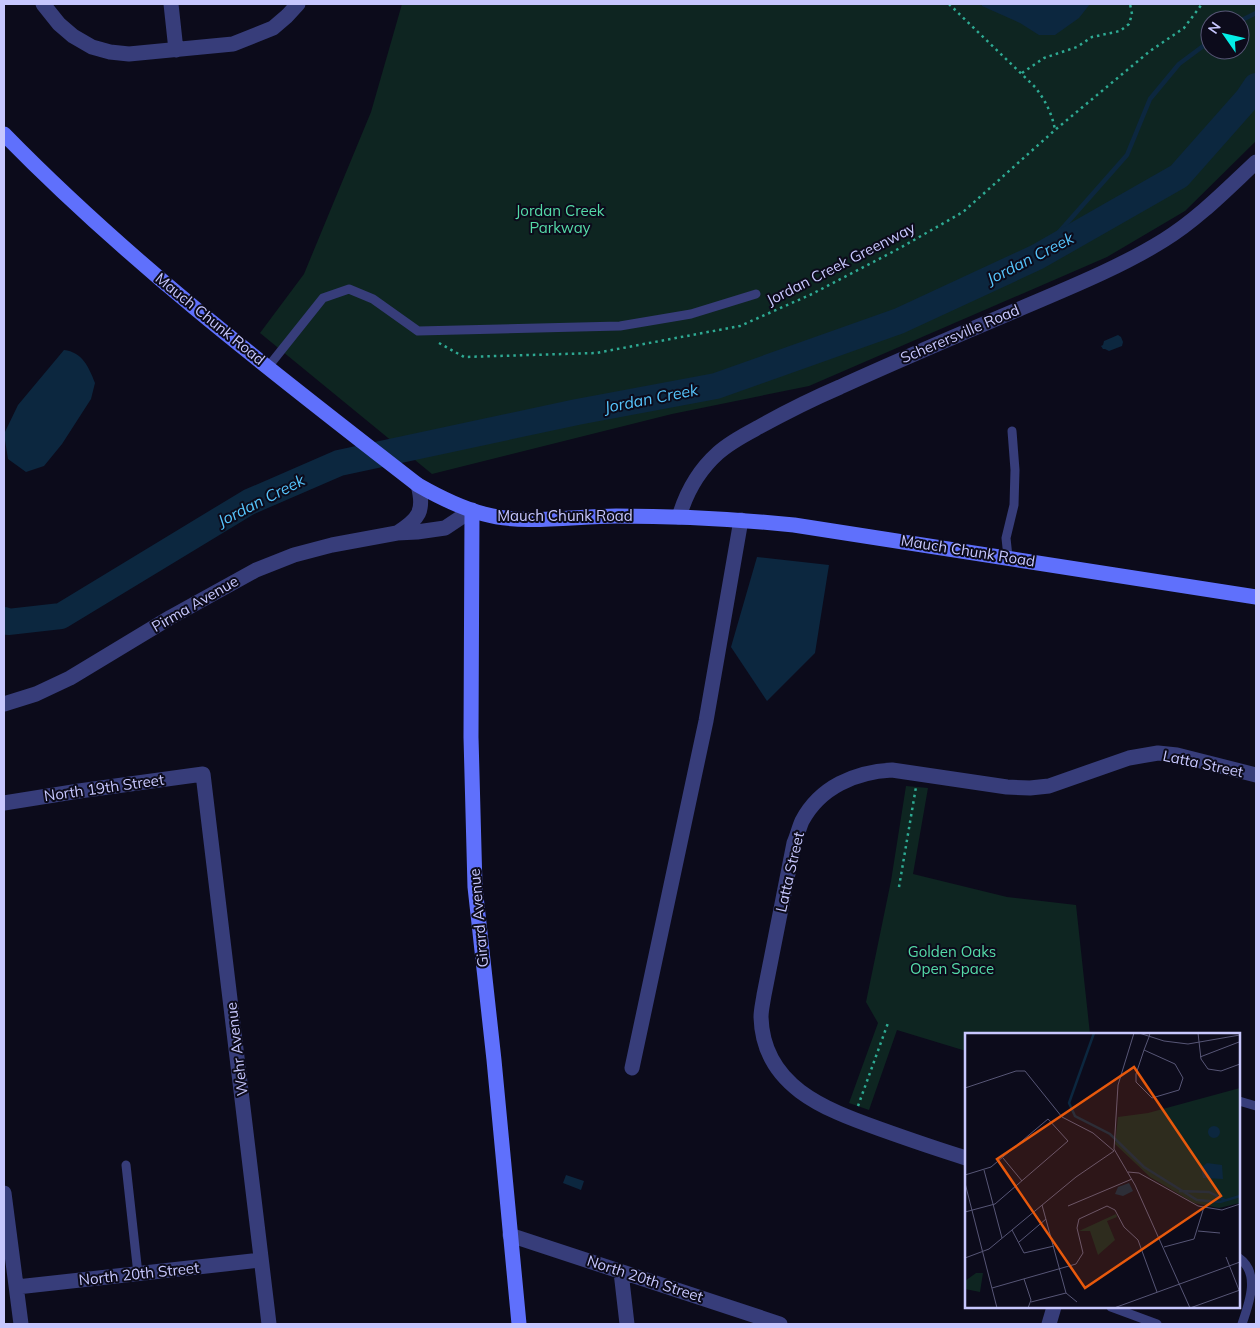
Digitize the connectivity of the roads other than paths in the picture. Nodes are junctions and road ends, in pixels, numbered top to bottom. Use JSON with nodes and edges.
{"nodes":[{"id":1,"x":44,"y":4,"type":"edge"},
{"id":2,"x":172,"y":4,"type":"edge"},
{"id":3,"x":298,"y":4,"type":"edge"},
{"id":4,"x":176,"y":50,"type":"junction"},
{"id":5,"x":4,"y":134,"type":"edge"},
{"id":6,"x":1256,"y":162,"type":"edge"},
{"id":7,"x":756,"y":294,"type":"dead end"},
{"id":8,"x":268,"y":367,"type":"junction"},
{"id":9,"x":1012,"y":431,"type":"dead end"},
{"id":10,"x":418,"y":485,"type":"junction"},
{"id":11,"x":472,"y":510,"type":"junction"},
{"id":12,"x":679,"y":517,"type":"junction"},
{"id":13,"x":741,"y":520,"type":"junction"},
{"id":14,"x":397,"y":533,"type":"junction"},
{"id":15,"x":1008,"y":557,"type":"junction"},
{"id":16,"x":1256,"y":597,"type":"edge"},
{"id":17,"x":4,"y":704,"type":"edge"},
{"id":18,"x":203,"y":774,"type":"joint"},
{"id":19,"x":1256,"y":775,"type":"edge"},
{"id":20,"x":4,"y":803,"type":"edge"},
{"id":21,"x":632,"y":1068,"type":"dead end"},
{"id":22,"x":1240,"y":1101,"type":"edge"},
{"id":23,"x":1256,"y":1106,"type":"edge"},
{"id":24,"x":965,"y":1158,"type":"edge"},
{"id":25,"x":126,"y":1165,"type":"dead end"},
{"id":26,"x":4,"y":1193,"type":"edge"},
{"id":27,"x":510,"y":1235,"type":"junction"},
{"id":28,"x":1240,"y":1259,"type":"edge"},
{"id":29,"x":261,"y":1260,"type":"junction"},
{"id":30,"x":621,"y":1272,"type":"junction"},
{"id":31,"x":138,"y":1274,"type":"junction"},
{"id":32,"x":17,"y":1287,"type":"junction"},
{"id":33,"x":1054,"y":1308,"type":"edge"},
{"id":34,"x":1114,"y":1308,"type":"edge"},
{"id":35,"x":21,"y":1324,"type":"edge"},
{"id":36,"x":269,"y":1324,"type":"edge"},
{"id":37,"x":519,"y":1324,"type":"edge"},
{"id":38,"x":627,"y":1324,"type":"edge"},
{"id":39,"x":780,"y":1324,"type":"edge"},
{"id":40,"x":1049,"y":1324,"type":"edge"},
{"id":41,"x":1157,"y":1324,"type":"edge"},
{"id":42,"x":1242,"y":1324,"type":"edge"}],
"edges":[{"from":1,"to":4,"type":"street"},
{"from":2,"to":4,"type":"street"},
{"from":3,"to":4,"type":"street"},
{"from":5,"to":8,"type":"main road","name":"Mauch Chunk Road"},
{"from":6,"to":12,"type":"street","name":"Scherersville Road"},
{"from":7,"to":8,"type":"lane"},
{"from":8,"to":10,"type":"main road","name":"Mauch Chunk Road"},
{"from":9,"to":15,"type":"lane"},
{"from":10,"to":11,"type":"main road","name":"Mauch Chunk Road"},
{"from":10,"to":14,"type":"street","name":"Pirma Avenue"},
{"from":11,"to":12,"type":"main road","name":"Mauch Chunk Road"},
{"from":11,"to":14,"type":"street","name":"Pirma Avenue"},
{"from":11,"to":27,"type":"main road","name":"Girard Avenue"},
{"from":12,"to":13,"type":"main road","name":"Mauch Chunk Road"},
{"from":13,"to":15,"type":"main road","name":"Mauch Chunk Road"},
{"from":13,"to":21,"type":"street"},
{"from":14,"to":17,"type":"street","name":"Pirma Avenue"},
{"from":15,"to":16,"type":"main road","name":"Mauch Chunk Road"},
{"from":18,"to":20,"type":"street","name":"North 19th Street"},
{"from":18,"to":29,"type":"street","name":"Wehr Avenue"},
{"from":19,"to":24,"type":"street","name":"Latta Street"},
{"from":22,"to":23,"type":"lane"},
{"from":25,"to":31,"type":"lane"},
{"from":26,"to":32,"type":"street"},
{"from":27,"to":30,"type":"street","name":"North 20th Street"},
{"from":27,"to":37,"type":"main road","name":"Girard Avenue"},
{"from":28,"to":42,"type":"lane"},
{"from":29,"to":31,"type":"street","name":"North 20th Street"},
{"from":29,"to":36,"type":"street","name":"Wehr Avenue"},
{"from":30,"to":38,"type":"street"},
{"from":30,"to":39,"type":"street","name":"North 20th Street"},
{"from":31,"to":32,"type":"street","name":"North 20th Street"},
{"from":32,"to":35,"type":"street"},
{"from":33,"to":40,"type":"street"},
{"from":34,"to":41,"type":"lane"}]}
